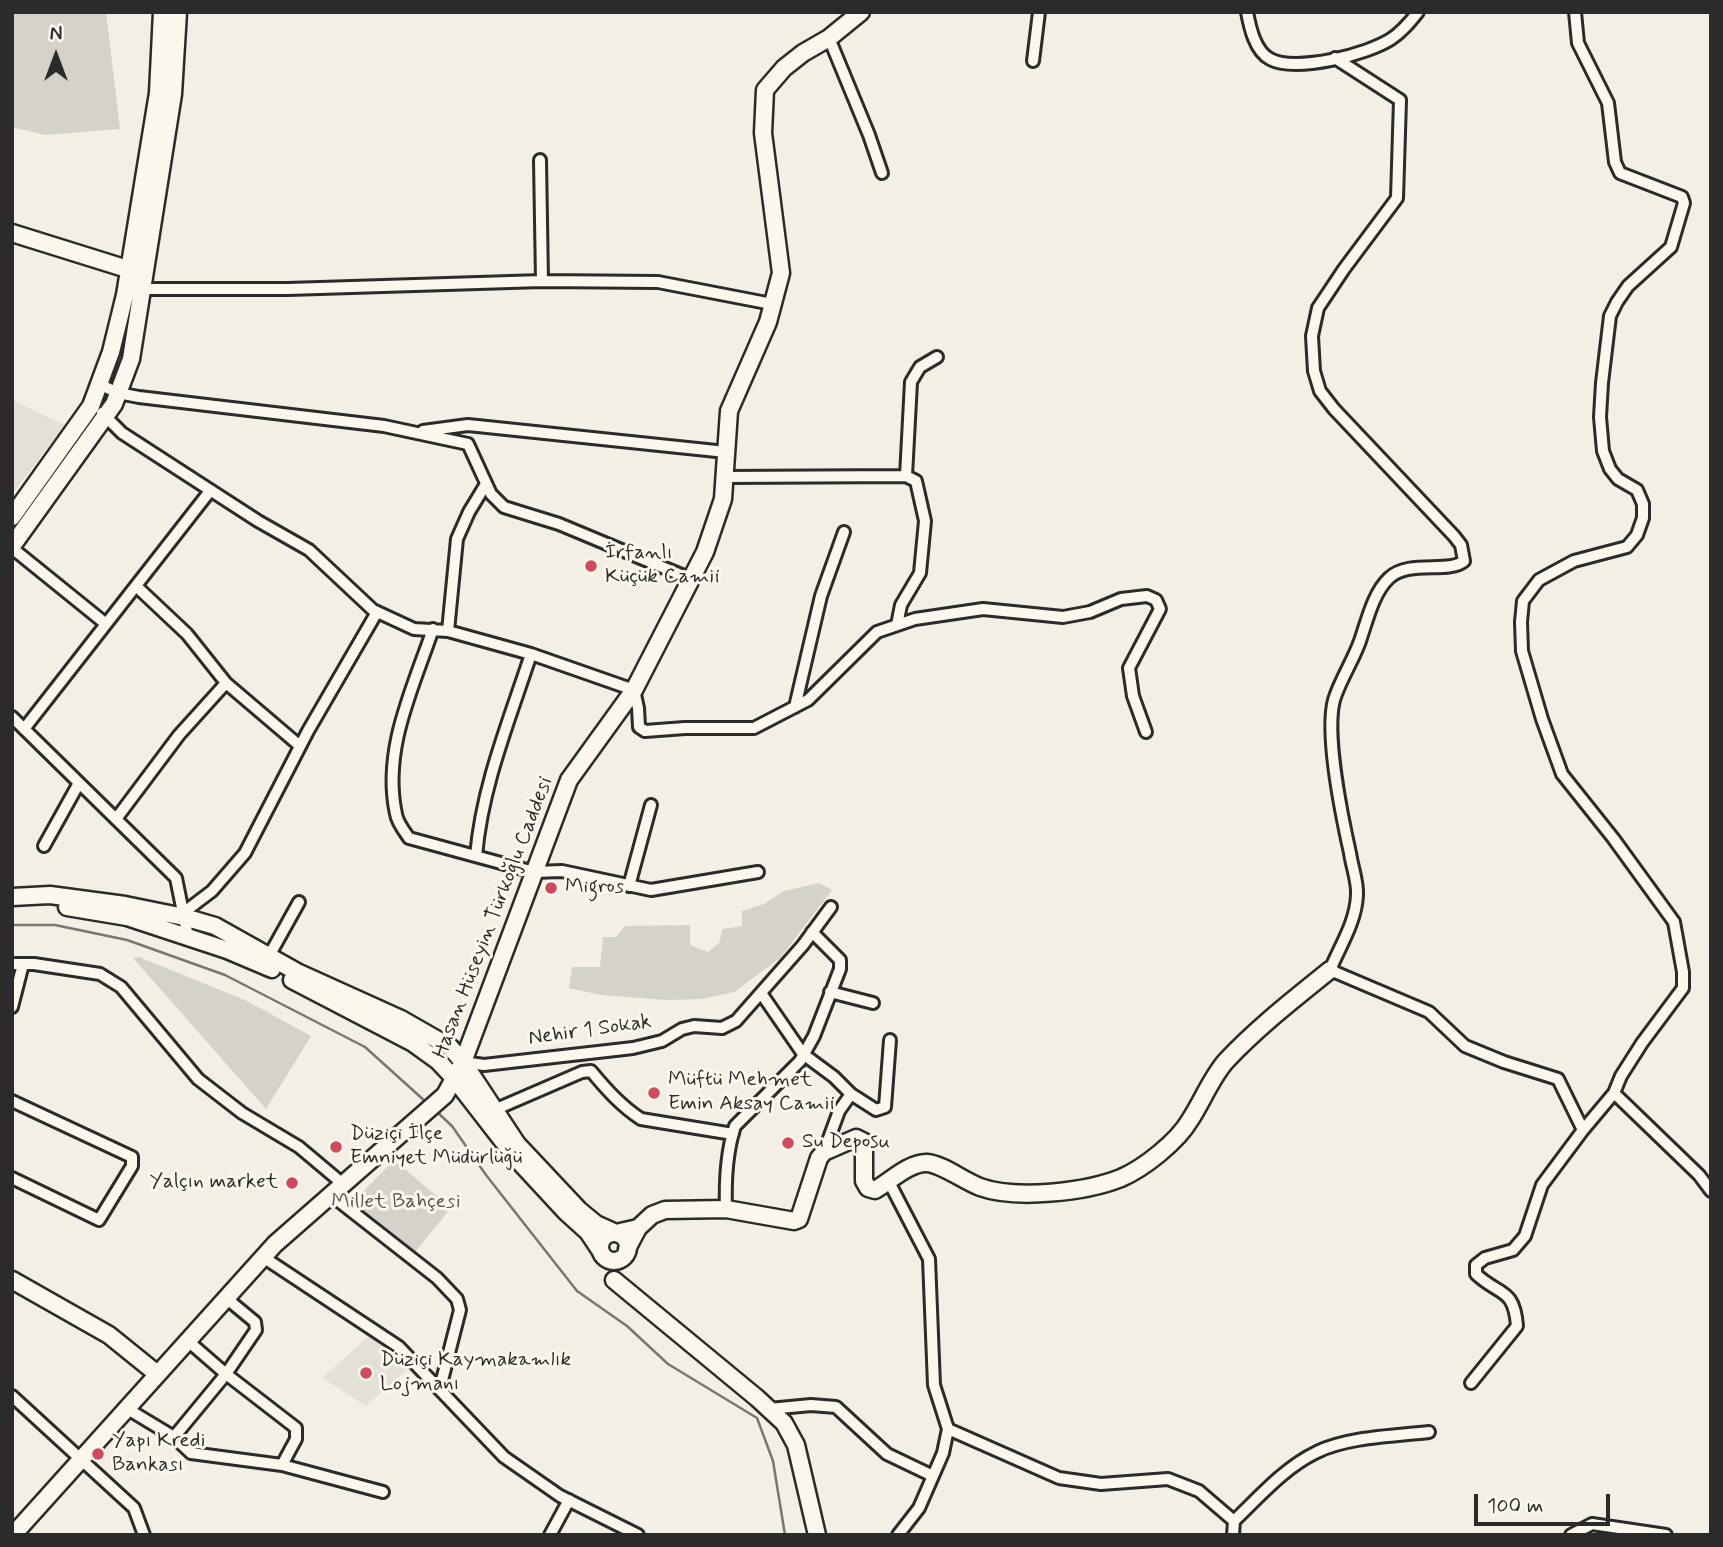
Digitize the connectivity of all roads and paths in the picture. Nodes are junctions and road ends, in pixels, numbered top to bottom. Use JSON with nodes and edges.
{"nodes":[{"id":1,"x":162,"y":12,"type":"edge"},
{"id":2,"x":178,"y":12,"type":"edge"},
{"id":3,"x":861,"y":12,"type":"edge"},
{"id":4,"x":1039,"y":12,"type":"edge"},
{"id":5,"x":1247,"y":12,"type":"edge"},
{"id":6,"x":1419,"y":12,"type":"edge"},
{"id":7,"x":1575,"y":12,"type":"edge"},
{"id":8,"x":828,"y":38,"type":"junction"},
{"id":9,"x":1335,"y":58,"type":"junction"},
{"id":10,"x":1033,"y":61,"type":"dead end"},
{"id":11,"x":540,"y":160,"type":"dead end"},
{"id":12,"x":882,"y":173,"type":"dead end"},
{"id":13,"x":12,"y":233,"type":"edge"},
{"id":14,"x":139,"y":278,"type":"junction"},
{"id":15,"x":542,"y":281,"type":"junction"},
{"id":16,"x":772,"y":304,"type":"junction"},
{"id":17,"x":937,"y":357,"type":"dead end"},
{"id":18,"x":99,"y":384,"type":"junction"},
{"id":19,"x":118,"y":393,"type":"junction"},
{"id":20,"x":91,"y":405,"type":"junction"},
{"id":21,"x":106,"y":415,"type":"junction"},
{"id":22,"x":411,"y":432,"type":"junction"},
{"id":23,"x":726,"y":452,"type":"junction"},
{"id":24,"x":906,"y":476,"type":"junction"},
{"id":25,"x":725,"y":477,"type":"junction"},
{"id":26,"x":486,"y":484,"type":"junction"},
{"id":27,"x":210,"y":491,"type":"junction"},
{"id":28,"x":12,"y":517,"type":"edge"},
{"id":29,"x":844,"y":532,"type":"dead end"},
{"id":30,"x":12,"y":547,"type":"edge"},
{"id":31,"x":691,"y":579,"type":"junction"},
{"id":32,"x":136,"y":586,"type":"junction"},
{"id":33,"x":377,"y":612,"type":"junction"},
{"id":34,"x":106,"y":624,"type":"junction"},
{"id":35,"x":897,"y":625,"type":"junction"},
{"id":36,"x":433,"y":629,"type":"junction"},
{"id":37,"x":448,"y":631,"type":"junction"},
{"id":38,"x":531,"y":654,"type":"junction"},
{"id":39,"x":226,"y":683,"type":"junction"},
{"id":40,"x":634,"y":690,"type":"junction"},
{"id":41,"x":795,"y":707,"type":"junction"},
{"id":42,"x":12,"y":717,"type":"edge"},
{"id":43,"x":24,"y":729,"type":"junction"},
{"id":44,"x":1146,"y":732,"type":"dead end"},
{"id":45,"x":300,"y":746,"type":"junction"},
{"id":46,"x":79,"y":783,"type":"junction"},
{"id":47,"x":651,"y":805,"type":"dead end"},
{"id":48,"x":116,"y":819,"type":"junction"},
{"id":49,"x":44,"y":846,"type":"dead end"},
{"id":50,"x":476,"y":856,"type":"junction"},
{"id":51,"x":534,"y":872,"type":"junction"},
{"id":52,"x":758,"y":872,"type":"dead end"},
{"id":53,"x":629,"y":886,"type":"junction"},
{"id":54,"x":12,"y":897,"type":"edge"},
{"id":55,"x":299,"y":902,"type":"dead end"},
{"id":56,"x":12,"y":906,"type":"edge"},
{"id":57,"x":831,"y":907,"type":"dead end"},
{"id":58,"x":183,"y":915,"type":"junction"},
{"id":59,"x":813,"y":932,"type":"junction"},
{"id":60,"x":188,"y":937,"type":"junction"},
{"id":61,"x":269,"y":956,"type":"junction"},
{"id":62,"x":18,"y":964,"type":"edge"},
{"id":63,"x":1330,"y":970,"type":"junction"},
{"id":64,"x":830,"y":992,"type":"junction"},
{"id":65,"x":761,"y":993,"type":"junction"},
{"id":66,"x":873,"y":1003,"type":"dead end"},
{"id":67,"x":12,"y":1007,"type":"edge"},
{"id":68,"x":890,"y":1041,"type":"dead end"},
{"id":69,"x":803,"y":1054,"type":"junction"},
{"id":70,"x":463,"y":1062,"type":"junction"},
{"id":71,"x":454,"y":1078,"type":"junction"},
{"id":72,"x":1614,"y":1093,"type":"junction"},
{"id":73,"x":851,"y":1094,"type":"junction"},
{"id":74,"x":12,"y":1101,"type":"edge"},
{"id":75,"x":494,"y":1110,"type":"junction"},
{"id":76,"x":1583,"y":1130,"type":"junction"},
{"id":77,"x":733,"y":1133,"type":"junction"},
{"id":78,"x":824,"y":1152,"type":"junction"},
{"id":79,"x":12,"y":1178,"type":"edge"},
{"id":80,"x":889,"y":1182,"type":"junction"},
{"id":81,"x":337,"y":1189,"type":"junction"},
{"id":82,"x":1711,"y":1191,"type":"edge"},
{"id":83,"x":726,"y":1209,"type":"junction"},
{"id":84,"x":638,"y":1228,"type":"junction"},
{"id":85,"x":616,"y":1233,"type":"junction"},
{"id":86,"x":601,"y":1253,"type":"junction"},
{"id":87,"x":623,"y":1254,"type":"junction"},
{"id":88,"x":263,"y":1257,"type":"junction"},
{"id":89,"x":12,"y":1280,"type":"edge"},
{"id":90,"x":614,"y":1280,"type":"junction"},
{"id":91,"x":226,"y":1298,"type":"junction"},
{"id":92,"x":188,"y":1340,"type":"junction"},
{"id":93,"x":156,"y":1373,"type":"junction"},
{"id":94,"x":226,"y":1374,"type":"junction"},
{"id":95,"x":1471,"y":1382,"type":"dead end"},
{"id":96,"x":440,"y":1388,"type":"junction"},
{"id":97,"x":12,"y":1396,"type":"edge"},
{"id":98,"x":126,"y":1408,"type":"junction"},
{"id":99,"x":769,"y":1409,"type":"junction"},
{"id":100,"x":948,"y":1429,"type":"junction"},
{"id":101,"x":1429,"y":1432,"type":"dead end"},
{"id":102,"x":174,"y":1437,"type":"junction"},
{"id":103,"x":81,"y":1458,"type":"junction"},
{"id":104,"x":282,"y":1465,"type":"junction"},
{"id":105,"x":933,"y":1476,"type":"junction"},
{"id":106,"x":383,"y":1492,"type":"dead end"},
{"id":107,"x":569,"y":1500,"type":"junction"},
{"id":108,"x":1234,"y":1521,"type":"junction"},
{"id":109,"x":13,"y":1535,"type":"edge"},
{"id":110,"x":144,"y":1535,"type":"edge"},
{"id":111,"x":550,"y":1535,"type":"edge"},
{"id":112,"x":638,"y":1535,"type":"edge"},
{"id":113,"x":817,"y":1535,"type":"edge"},
{"id":114,"x":898,"y":1535,"type":"edge"},
{"id":115,"x":1233,"y":1535,"type":"edge"},
{"id":116,"x":1571,"y":1535,"type":"edge"},
{"id":117,"x":1666,"y":1535,"type":"edge"}],
"edges":[{"from":1,"to":14,"type":"street"},
{"from":2,"to":14,"type":"street"},
{"from":3,"to":8,"type":"street","name":"Hasan Hüseyin Türkoğlu Caddesi"},
{"from":4,"to":10,"type":"street"},
{"from":5,"to":9,"type":"street"},
{"from":6,"to":9,"type":"street"},
{"from":7,"to":72,"type":"street"},
{"from":8,"to":12,"type":"street"},
{"from":8,"to":16,"type":"street","name":"Hasan Hüseyin Türkoğlu Caddesi"},
{"from":9,"to":63,"type":"street"},
{"from":11,"to":15,"type":"street"},
{"from":13,"to":14,"type":"street"},
{"from":14,"to":15,"type":"street"},
{"from":14,"to":18,"type":"street"},
{"from":14,"to":19,"type":"street"},
{"from":15,"to":16,"type":"street"},
{"from":16,"to":23,"type":"street","name":"Hasan Hüseyin Türkoğlu Caddesi"},
{"from":17,"to":24,"type":"street"},
{"from":18,"to":19,"type":"street"},
{"from":18,"to":20,"type":"street"},
{"from":19,"to":21,"type":"street"},
{"from":19,"to":22,"type":"street"},
{"from":20,"to":21,"type":"street"},
{"from":20,"to":28,"type":"street"},
{"from":21,"to":27,"type":"street"},
{"from":21,"to":30,"type":"street"},
{"from":22,"to":23,"type":"street"},
{"from":22,"to":26,"type":"street"},
{"from":23,"to":25,"type":"street","name":"Hasan Hüseyin Türkoğlu Caddesi"},
{"from":24,"to":25,"type":"street"},
{"from":24,"to":35,"type":"street"},
{"from":25,"to":31,"type":"street","name":"Hasan Hüseyin Türkoğlu Caddesi"},
{"from":26,"to":31,"type":"street"},
{"from":26,"to":37,"type":"street"},
{"from":27,"to":32,"type":"street"},
{"from":27,"to":33,"type":"street"},
{"from":29,"to":41,"type":"street"},
{"from":30,"to":34,"type":"street"},
{"from":31,"to":40,"type":"street","name":"Hasan Hüseyin Türkoğlu Caddesi"},
{"from":32,"to":34,"type":"street"},
{"from":32,"to":39,"type":"street"},
{"from":33,"to":36,"type":"street"},
{"from":33,"to":45,"type":"street"},
{"from":34,"to":43,"type":"street"},
{"from":35,"to":41,"type":"street"},
{"from":35,"to":44,"type":"street"},
{"from":36,"to":37,"type":"street"},
{"from":36,"to":50,"type":"street"},
{"from":37,"to":38,"type":"street"},
{"from":38,"to":40,"type":"street"},
{"from":38,"to":50,"type":"street"},
{"from":39,"to":45,"type":"street"},
{"from":39,"to":48,"type":"street"},
{"from":40,"to":41,"type":"street"},
{"from":40,"to":51,"type":"street","name":"Hasan Hüseyin Türkoğlu Caddesi"},
{"from":42,"to":43,"type":"street"},
{"from":43,"to":46,"type":"street"},
{"from":45,"to":58,"type":"street"},
{"from":46,"to":48,"type":"street"},
{"from":46,"to":49,"type":"street"},
{"from":47,"to":53,"type":"street"},
{"from":48,"to":58,"type":"street"},
{"from":50,"to":51,"type":"street"},
{"from":51,"to":53,"type":"street"},
{"from":51,"to":70,"type":"street","name":"Hasan Hüseyin Türkoğlu Caddesi"},
{"from":52,"to":53,"type":"street"},
{"from":54,"to":58,"type":"street"},
{"from":55,"to":61,"type":"street"},
{"from":56,"to":60,"type":"street"},
{"from":57,"to":59,"type":"street","name":"Nehir 1 Sokak"},
{"from":58,"to":60,"type":"street"},
{"from":58,"to":61,"type":"street"},
{"from":59,"to":64,"type":"street"},
{"from":59,"to":65,"type":"street","name":"Nehir 1 Sokak"},
{"from":60,"to":71,"type":"street"},
{"from":61,"to":70,"type":"street"},
{"from":62,"to":67,"type":"street"},
{"from":62,"to":81,"type":"street"},
{"from":63,"to":76,"type":"street"},
{"from":63,"to":80,"type":"street"},
{"from":64,"to":66,"type":"street"},
{"from":64,"to":69,"type":"street"},
{"from":65,"to":69,"type":"street"},
{"from":65,"to":70,"type":"street","name":"Nehir 1 Sokak"},
{"from":68,"to":73,"type":"street"},
{"from":69,"to":73,"type":"street"},
{"from":69,"to":77,"type":"street"},
{"from":70,"to":71,"type":"street","name":"Hasan Hüseyin Türkoğlu Caddesi"},
{"from":70,"to":75,"type":"street"},
{"from":71,"to":81,"type":"street","name":"Hasan Hüseyin Türkoğlu Caddesi"},
{"from":71,"to":86,"type":"street"},
{"from":72,"to":76,"type":"street"},
{"from":72,"to":82,"type":"street"},
{"from":73,"to":78,"type":"street"},
{"from":74,"to":79,"type":"street"},
{"from":75,"to":77,"type":"street"},
{"from":75,"to":85,"type":"street"},
{"from":76,"to":95,"type":"street"},
{"from":77,"to":83,"type":"street"},
{"from":78,"to":80,"type":"street"},
{"from":78,"to":83,"type":"street"},
{"from":80,"to":100,"type":"street"},
{"from":81,"to":88,"type":"street"},
{"from":81,"to":96,"type":"street"},
{"from":83,"to":84,"type":"street"},
{"from":84,"to":85,"type":"street"},
{"from":84,"to":87,"type":"street"},
{"from":85,"to":86,"type":"street"},
{"from":85,"to":87,"type":"street"},
{"from":86,"to":87,"type":"street"},
{"from":86,"to":90,"type":"street"},
{"from":87,"to":90,"type":"street"},
{"from":88,"to":91,"type":"street"},
{"from":88,"to":96,"type":"street"},
{"from":89,"to":93,"type":"street"},
{"from":90,"to":99,"type":"street"},
{"from":91,"to":92,"type":"street"},
{"from":91,"to":94,"type":"street"},
{"from":92,"to":93,"type":"street"},
{"from":92,"to":94,"type":"street"},
{"from":93,"to":98,"type":"street"},
{"from":94,"to":102,"type":"street"},
{"from":94,"to":104,"type":"street"},
{"from":96,"to":107,"type":"street"},
{"from":97,"to":103,"type":"street"},
{"from":98,"to":102,"type":"street"},
{"from":98,"to":103,"type":"street"},
{"from":99,"to":105,"type":"street"},
{"from":99,"to":113,"type":"street"},
{"from":100,"to":105,"type":"street"},
{"from":100,"to":108,"type":"street"},
{"from":101,"to":108,"type":"street"},
{"from":102,"to":104,"type":"street"},
{"from":103,"to":109,"type":"street"},
{"from":103,"to":110,"type":"street"},
{"from":104,"to":106,"type":"street"},
{"from":105,"to":114,"type":"street"},
{"from":107,"to":111,"type":"street"},
{"from":107,"to":112,"type":"street"},
{"from":108,"to":115,"type":"street"},
{"from":116,"to":117,"type":"street"}]}
